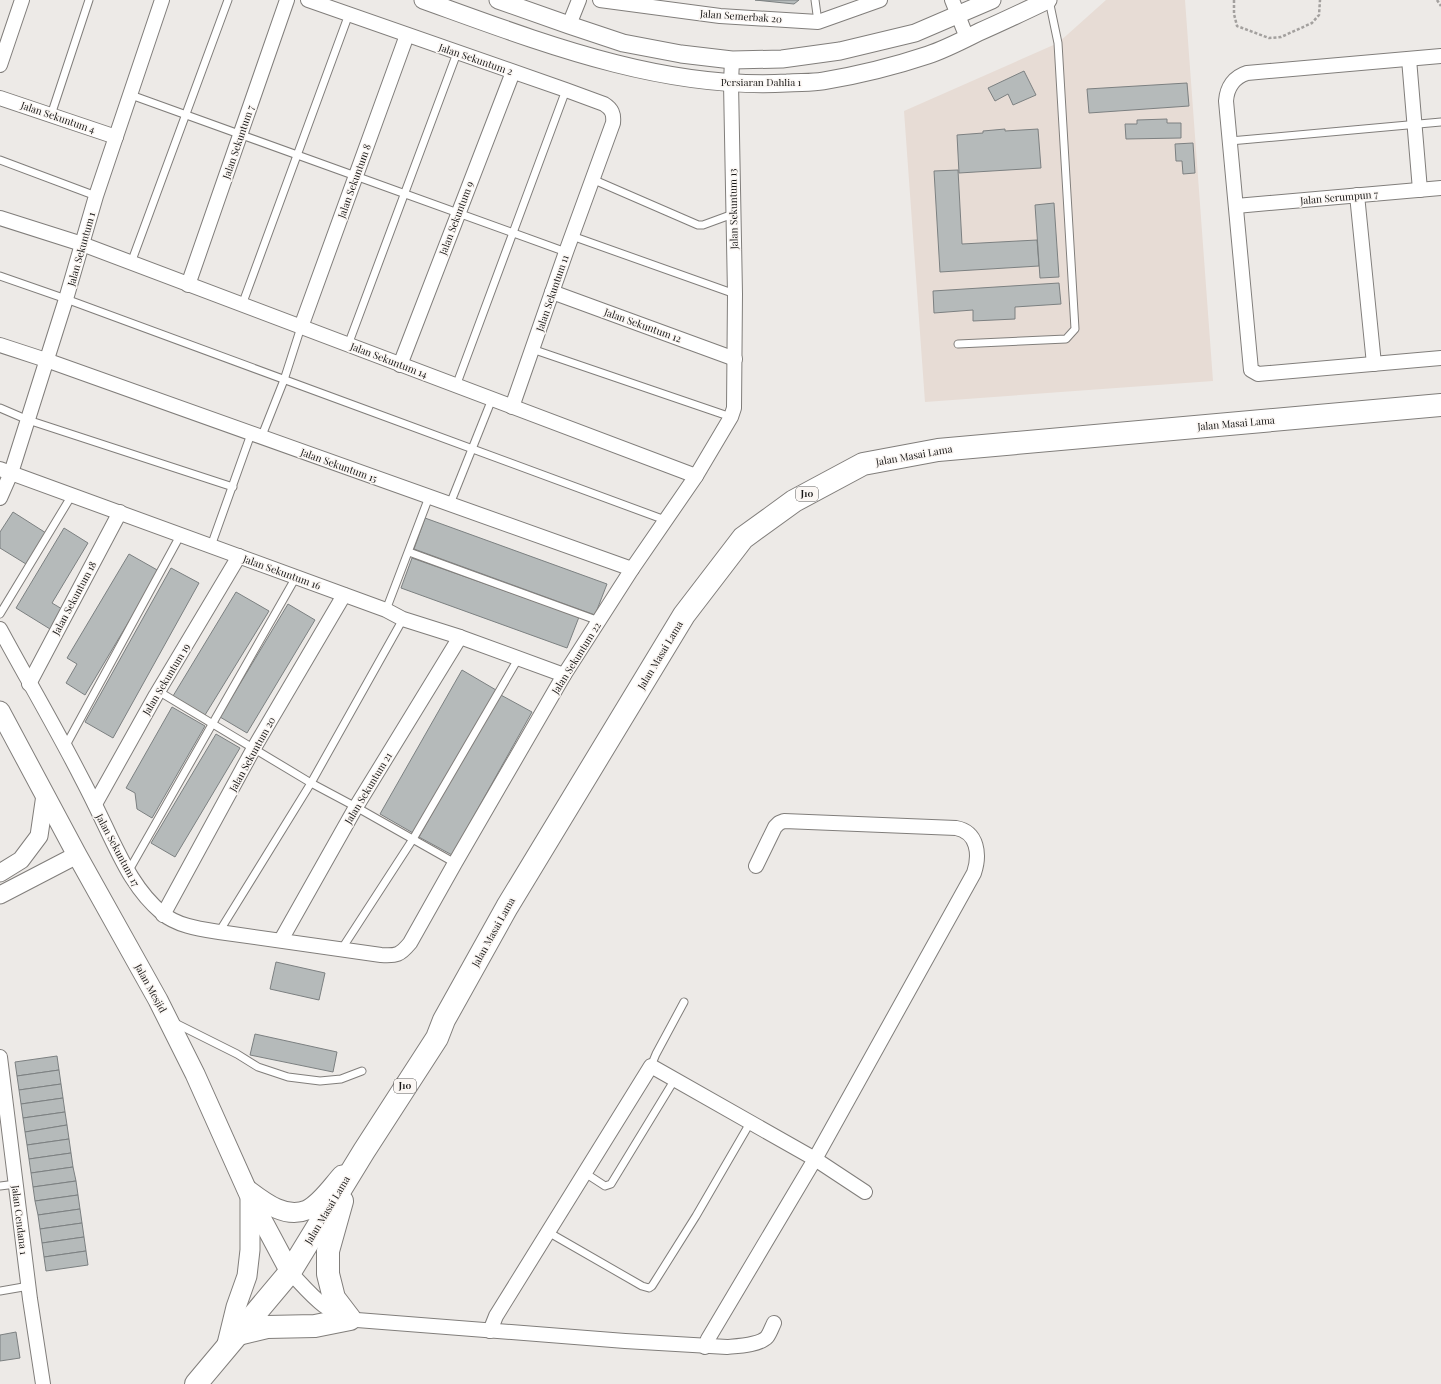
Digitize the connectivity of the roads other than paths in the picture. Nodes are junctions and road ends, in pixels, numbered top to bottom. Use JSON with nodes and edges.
{"nodes":[{"id":1,"x":22,"y":0,"type":"edge"},
{"id":2,"x":89,"y":0,"type":"edge"},
{"id":3,"x":162,"y":0,"type":"edge"},
{"id":4,"x":228,"y":0,"type":"edge"},
{"id":5,"x":287,"y":0,"type":"edge"},
{"id":6,"x":308,"y":0,"type":"edge"},
{"id":7,"x":423,"y":0,"type":"edge"},
{"id":8,"x":498,"y":0,"type":"edge"},
{"id":9,"x":579,"y":0,"type":"edge"},
{"id":10,"x":600,"y":0,"type":"edge"},
{"id":11,"x":815,"y":0,"type":"edge"},
{"id":12,"x":880,"y":0,"type":"edge"},
{"id":13,"x":992,"y":0,"type":"edge"},
{"id":14,"x":1048,"y":0,"type":"edge"},
{"id":15,"x":955,"y":8,"type":"edge"},
{"id":16,"x":349,"y":14,"type":"junction"},
{"id":17,"x":818,"y":22,"type":"junction"},
{"id":18,"x":569,"y":25,"type":"junction"},
{"id":19,"x":407,"y":35,"type":"junction"},
{"id":20,"x":967,"y":38,"type":"junction"},
{"id":21,"x":457,"y":53,"type":"junction"},
{"id":22,"x":1441,"y":56,"type":"edge"},
{"id":23,"x":1409,"y":59,"type":"junction"},
{"id":24,"x":732,"y":60,"type":"junction"},
{"id":25,"x":0,"y":65,"type":"edge"},
{"id":26,"x":513,"y":72,"type":"junction"},
{"id":27,"x":731,"y":84,"type":"junction"},
{"id":28,"x":566,"y":90,"type":"junction"},
{"id":29,"x":131,"y":94,"type":"junction"},
{"id":30,"x":0,"y":98,"type":"edge"},
{"id":31,"x":185,"y":114,"type":"junction"},
{"id":32,"x":51,"y":115,"type":"junction"},
{"id":33,"x":1441,"y":122,"type":"edge"},
{"id":34,"x":1414,"y":125,"type":"junction"},
{"id":35,"x":241,"y":134,"type":"junction"},
{"id":36,"x":116,"y":137,"type":"junction"},
{"id":37,"x":606,"y":141,"type":"joint"},
{"id":38,"x":1230,"y":141,"type":"junction"},
{"id":39,"x":297,"y":155,"type":"junction"},
{"id":40,"x":0,"y":160,"type":"edge"},
{"id":41,"x":356,"y":176,"type":"junction"},
{"id":42,"x":592,"y":179,"type":"junction"},
{"id":43,"x":1441,"y":188,"type":"edge"},
{"id":44,"x":1420,"y":190,"type":"junction"},
{"id":45,"x":405,"y":194,"type":"junction"},
{"id":46,"x":1357,"y":195,"type":"junction"},
{"id":47,"x":96,"y":196,"type":"junction"},
{"id":48,"x":1236,"y":206,"type":"junction"},
{"id":49,"x":458,"y":213,"type":"junction"},
{"id":50,"x":733,"y":214,"type":"junction"},
{"id":51,"x":0,"y":218,"type":"edge"},
{"id":52,"x":513,"y":233,"type":"junction"},
{"id":53,"x":572,"y":236,"type":"junction"},
{"id":54,"x":82,"y":244,"type":"junction"},
{"id":55,"x":566,"y":252,"type":"junction"},
{"id":56,"x":131,"y":263,"type":"junction"},
{"id":57,"x":0,"y":276,"type":"edge"},
{"id":58,"x":188,"y":285,"type":"junction"},
{"id":59,"x":552,"y":292,"type":"junction"},
{"id":60,"x":735,"y":294,"type":"junction"},
{"id":61,"x":66,"y":299,"type":"junction"},
{"id":62,"x":242,"y":305,"type":"junction"},
{"id":63,"x":301,"y":327,"type":"junction"},
{"id":64,"x":958,"y":344,"type":"dead end"},
{"id":65,"x":348,"y":345,"type":"junction"},
{"id":66,"x":0,"y":346,"type":"edge"},
{"id":67,"x":532,"y":349,"type":"junction"},
{"id":68,"x":1441,"y":358,"type":"edge"},
{"id":69,"x":735,"y":359,"type":"junction"},
{"id":70,"x":46,"y":360,"type":"junction"},
{"id":71,"x":1374,"y":364,"type":"junction"},
{"id":72,"x":400,"y":365,"type":"junction"},
{"id":73,"x":284,"y":380,"type":"junction"},
{"id":74,"x":456,"y":386,"type":"junction"},
{"id":75,"x":492,"y":399,"type":"junction"},
{"id":76,"x":1441,"y":405,"type":"edge"},
{"id":77,"x":512,"y":406,"type":"junction"},
{"id":78,"x":0,"y":408,"type":"edge"},
{"id":79,"x":731,"y":417,"type":"junction"},
{"id":80,"x":28,"y":420,"type":"junction"},
{"id":81,"x":256,"y":436,"type":"junction"},
{"id":82,"x":472,"y":449,"type":"junction"},
{"id":83,"x":6,"y":471,"type":"edge"},
{"id":84,"x":696,"y":476,"type":"junction"},
{"id":85,"x":233,"y":488,"type":"junction"},
{"id":86,"x":72,"y":495,"type":"junction"},
{"id":87,"x":430,"y":497,"type":"junction"},
{"id":88,"x":0,"y":498,"type":"edge"},
{"id":89,"x":450,"y":504,"type":"junction"},
{"id":90,"x":120,"y":512,"type":"junction"},
{"id":91,"x":665,"y":520,"type":"junction"},
{"id":92,"x":181,"y":534,"type":"junction"},
{"id":93,"x":211,"y":546,"type":"junction"},
{"id":94,"x":408,"y":552,"type":"junction"},
{"id":95,"x":240,"y":556,"type":"junction"},
{"id":96,"x":632,"y":569,"type":"junction"},
{"id":97,"x":296,"y":577,"type":"junction"},
{"id":98,"x":344,"y":594,"type":"junction"},
{"id":99,"x":386,"y":610,"type":"junction"},
{"id":100,"x":0,"y":614,"type":"edge"},
{"id":101,"x":403,"y":619,"type":"junction"},
{"id":102,"x":599,"y":621,"type":"junction"},
{"id":103,"x":0,"y":630,"type":"edge"},
{"id":104,"x":460,"y":637,"type":"junction"},
{"id":105,"x":518,"y":659,"type":"junction"},
{"id":106,"x":564,"y":675,"type":"junction"},
{"id":107,"x":29,"y":684,"type":"junction"},
{"id":108,"x":158,"y":691,"type":"junction"},
{"id":109,"x":0,"y":712,"type":"edge"},
{"id":110,"x":213,"y":724,"type":"junction"},
{"id":111,"x":65,"y":747,"type":"junction"},
{"id":112,"x":254,"y":748,"type":"junction"},
{"id":113,"x":311,"y":783,"type":"junction"},
{"id":114,"x":46,"y":795,"type":"junction"},
{"id":115,"x":95,"y":804,"type":"junction"},
{"id":116,"x":356,"y":807,"type":"junction"},
{"id":117,"x":413,"y":840,"type":"junction"},
{"id":118,"x":77,"y":855,"type":"junction"},
{"id":119,"x":454,"y":863,"type":"junction"},
{"id":120,"x":756,"y":866,"type":"dead end"},
{"id":121,"x":128,"y":872,"type":"junction"},
{"id":122,"x":0,"y":873,"type":"edge"},
{"id":123,"x":0,"y":895,"type":"edge"},
{"id":124,"x":163,"y":915,"type":"junction"},
{"id":125,"x":219,"y":932,"type":"junction"},
{"id":126,"x":281,"y":940,"type":"junction"},
{"id":127,"x":341,"y":950,"type":"junction"},
{"id":128,"x":400,"y":954,"type":"joint"},
{"id":129,"x":684,"y":1002,"type":"dead end"},
{"id":130,"x":168,"y":1019,"type":"junction"},
{"id":131,"x":0,"y":1057,"type":"edge"},
{"id":132,"x":651,"y":1066,"type":"junction"},
{"id":133,"x":362,"y":1070,"type":"dead end"},
{"id":134,"x":675,"y":1079,"type":"junction"},
{"id":135,"x":750,"y":1123,"type":"junction"},
{"id":136,"x":364,"y":1151,"type":"junction"},
{"id":137,"x":814,"y":1160,"type":"junction"},
{"id":138,"x":585,"y":1173,"type":"junction"},
{"id":139,"x":349,"y":1175,"type":"junction"},
{"id":140,"x":16,"y":1184,"type":"junction"},
{"id":141,"x":0,"y":1186,"type":"edge"},
{"id":142,"x":866,"y":1192,"type":"dead end"},
{"id":143,"x":248,"y":1193,"type":"junction"},
{"id":144,"x":548,"y":1232,"type":"junction"},
{"id":145,"x":290,"y":1272,"type":"junction"},
{"id":146,"x":28,"y":1286,"type":"junction"},
{"id":147,"x":0,"y":1291,"type":"edge"},
{"id":148,"x":350,"y":1318,"type":"junction"},
{"id":149,"x":774,"y":1323,"type":"dead end"},
{"id":150,"x":490,"y":1331,"type":"junction"},
{"id":151,"x":232,"y":1341,"type":"junction"},
{"id":152,"x":706,"y":1346,"type":"junction"},
{"id":153,"x":43,"y":1384,"type":"edge"},
{"id":154,"x":196,"y":1384,"type":"edge"}],
"edges":[{"from":1,"to":25,"type":"street"},
{"from":2,"to":32,"type":"lane"},
{"from":3,"to":29,"type":"street","name":"Jalan Sekuntum 1"},
{"from":4,"to":31,"type":"lane"},
{"from":5,"to":35,"type":"street","name":"Jalan Sekuntum 7"},
{"from":6,"to":16,"type":"street","name":"Jalan Sekuntum 2"},
{"from":7,"to":27,"type":"street","name":"Persiaran Dahlia 1"},
{"from":8,"to":18,"type":"street"},
{"from":9,"to":18,"type":"street"},
{"from":10,"to":17,"type":"street","name":"Jalan Semerbak 20"},
{"from":11,"to":17,"type":"lane"},
{"from":12,"to":17,"type":"street","name":"Jalan Semerbak 20"},
{"from":13,"to":15,"type":"street"},
{"from":14,"to":20,"type":"street","name":"Persiaran Dahlia 1"},
{"from":14,"to":64,"type":"lane"},
{"from":15,"to":20,"type":"street"},
{"from":15,"to":24,"type":"street"},
{"from":16,"to":19,"type":"street","name":"Jalan Sekuntum 2"},
{"from":16,"to":39,"type":"lane"},
{"from":18,"to":24,"type":"street"},
{"from":19,"to":21,"type":"street","name":"Jalan Sekuntum 2"},
{"from":19,"to":41,"type":"street","name":"Jalan Sekuntum 8"},
{"from":20,"to":27,"type":"street","name":"Persiaran Dahlia 1"},
{"from":21,"to":26,"type":"street","name":"Jalan Sekuntum 2"},
{"from":21,"to":45,"type":"lane"},
{"from":22,"to":23,"type":"street"},
{"from":23,"to":34,"type":"street"},
{"from":23,"to":38,"type":"street"},
{"from":24,"to":27,"type":"street","name":"Jalan Sekuntum 13"},
{"from":26,"to":28,"type":"street","name":"Jalan Sekuntum 2"},
{"from":26,"to":49,"type":"street","name":"Jalan Sekuntum 9"},
{"from":27,"to":50,"type":"street","name":"Jalan Sekuntum 13"},
{"from":28,"to":37,"type":"street","name":"Jalan Sekuntum 2"},
{"from":28,"to":52,"type":"lane"},
{"from":29,"to":31,"type":"lane"},
{"from":29,"to":36,"type":"street","name":"Jalan Sekuntum 1"},
{"from":30,"to":32,"type":"street","name":"Jalan Sekuntum 4"},
{"from":31,"to":35,"type":"lane"},
{"from":31,"to":56,"type":"lane"},
{"from":32,"to":36,"type":"street","name":"Jalan Sekuntum 4"},
{"from":33,"to":34,"type":"lane"},
{"from":34,"to":38,"type":"lane"},
{"from":34,"to":44,"type":"street"},
{"from":35,"to":39,"type":"lane"},
{"from":35,"to":58,"type":"street","name":"Jalan Sekuntum 7"},
{"from":36,"to":47,"type":"street","name":"Jalan Sekuntum 1"},
{"from":37,"to":42,"type":"street","name":"Jalan Sekuntum 11"},
{"from":38,"to":48,"type":"street"},
{"from":39,"to":41,"type":"lane"},
{"from":39,"to":62,"type":"lane"},
{"from":40,"to":47,"type":"lane"},
{"from":41,"to":45,"type":"lane"},
{"from":41,"to":63,"type":"street","name":"Jalan Sekuntum 8"},
{"from":42,"to":50,"type":"lane"},
{"from":42,"to":53,"type":"street","name":"Jalan Sekuntum 11"},
{"from":43,"to":44,"type":"street","name":"Jalan Serumpun 7"},
{"from":44,"to":46,"type":"street","name":"Jalan Serumpun 7"},
{"from":45,"to":49,"type":"lane"},
{"from":45,"to":65,"type":"lane"},
{"from":46,"to":48,"type":"street","name":"Jalan Serumpun 7"},
{"from":46,"to":71,"type":"street"},
{"from":47,"to":54,"type":"street","name":"Jalan Sekuntum 1"},
{"from":48,"to":71,"type":"street"},
{"from":49,"to":52,"type":"lane"},
{"from":49,"to":72,"type":"street","name":"Jalan Sekuntum 9"},
{"from":50,"to":60,"type":"street","name":"Jalan Sekuntum 13"},
{"from":51,"to":54,"type":"street","name":"Jalan Sekuntum 14"},
{"from":52,"to":55,"type":"lane"},
{"from":52,"to":74,"type":"lane"},
{"from":53,"to":55,"type":"street","name":"Jalan Sekuntum 11"},
{"from":53,"to":60,"type":"lane"},
{"from":54,"to":56,"type":"street","name":"Jalan Sekuntum 14"},
{"from":54,"to":61,"type":"street","name":"Jalan Sekuntum 1"},
{"from":55,"to":59,"type":"street","name":"Jalan Sekuntum 11"},
{"from":56,"to":58,"type":"street","name":"Jalan Sekuntum 14"},
{"from":57,"to":61,"type":"lane"},
{"from":58,"to":62,"type":"street","name":"Jalan Sekuntum 14"},
{"from":59,"to":67,"type":"street","name":"Jalan Sekuntum 11"},
{"from":59,"to":69,"type":"street","name":"Jalan Sekuntum 12"},
{"from":60,"to":69,"type":"street","name":"Jalan Sekuntum 13"},
{"from":61,"to":70,"type":"street","name":"Jalan Sekuntum 1"},
{"from":61,"to":73,"type":"lane"},
{"from":62,"to":63,"type":"street","name":"Jalan Sekuntum 14"},
{"from":63,"to":65,"type":"street","name":"Jalan Sekuntum 14"},
{"from":63,"to":73,"type":"lane"},
{"from":65,"to":72,"type":"street","name":"Jalan Sekuntum 14"},
{"from":66,"to":70,"type":"street","name":"Jalan Sekuntum 15"},
{"from":67,"to":77,"type":"street","name":"Jalan Sekuntum 11"},
{"from":67,"to":79,"type":"lane"},
{"from":68,"to":71,"type":"street"},
{"from":69,"to":79,"type":"street","name":"Jalan Sekuntum 22"},
{"from":70,"to":80,"type":"street","name":"Jalan Sekuntum 1"},
{"from":70,"to":81,"type":"street","name":"Jalan Sekuntum 15"},
{"from":72,"to":74,"type":"street","name":"Jalan Sekuntum 14"},
{"from":73,"to":81,"type":"lane"},
{"from":73,"to":82,"type":"lane"},
{"from":74,"to":75,"type":"street","name":"Jalan Sekuntum 14"},
{"from":75,"to":77,"type":"street","name":"Jalan Sekuntum 14"},
{"from":75,"to":82,"type":"lane"},
{"from":76,"to":136,"type":"main road","name":"Jalan Masai Lama","number":"J10"},
{"from":77,"to":84,"type":"street","name":"Jalan Sekuntum 14"},
{"from":78,"to":80,"type":"lane"},
{"from":79,"to":84,"type":"street","name":"Jalan Sekuntum 22"},
{"from":80,"to":83,"type":"street","name":"Jalan Sekuntum 1"},
{"from":80,"to":85,"type":"lane"},
{"from":81,"to":85,"type":"lane"},
{"from":81,"to":87,"type":"street","name":"Jalan Sekuntum 15"},
{"from":82,"to":89,"type":"lane"},
{"from":82,"to":91,"type":"lane"},
{"from":83,"to":86,"type":"street","name":"Jalan Sekuntum 16"},
{"from":83,"to":88,"type":"street","name":"Jalan Sekuntum 1"},
{"from":84,"to":91,"type":"street","name":"Jalan Sekuntum 22"},
{"from":85,"to":93,"type":"lane"},
{"from":86,"to":90,"type":"street","name":"Jalan Sekuntum 16"},
{"from":86,"to":100,"type":"lane"},
{"from":87,"to":89,"type":"street","name":"Jalan Sekuntum 15"},
{"from":87,"to":94,"type":"lane"},
{"from":89,"to":96,"type":"street","name":"Jalan Sekuntum 15"},
{"from":90,"to":92,"type":"street","name":"Jalan Sekuntum 16"},
{"from":90,"to":107,"type":"street","name":"Jalan Sekuntum 18"},
{"from":91,"to":96,"type":"street","name":"Jalan Sekuntum 22"},
{"from":92,"to":93,"type":"street","name":"Jalan Sekuntum 16"},
{"from":92,"to":111,"type":"lane"},
{"from":93,"to":95,"type":"street","name":"Jalan Sekuntum 16"},
{"from":94,"to":99,"type":"lane"},
{"from":94,"to":102,"type":"lane"},
{"from":95,"to":97,"type":"street","name":"Jalan Sekuntum 16"},
{"from":95,"to":108,"type":"street","name":"Jalan Sekuntum 19"},
{"from":96,"to":102,"type":"street","name":"Jalan Sekuntum 22"},
{"from":97,"to":98,"type":"street","name":"Jalan Sekuntum 16"},
{"from":97,"to":110,"type":"lane"},
{"from":98,"to":99,"type":"street","name":"Jalan Sekuntum 16"},
{"from":98,"to":112,"type":"street","name":"Jalan Sekuntum 20"},
{"from":99,"to":101,"type":"street","name":"Jalan Sekuntum 16"},
{"from":101,"to":104,"type":"street","name":"Jalan Sekuntum 16"},
{"from":101,"to":113,"type":"lane"},
{"from":102,"to":106,"type":"street","name":"Jalan Sekuntum 22"},
{"from":103,"to":107,"type":"street","name":"Jalan Sekuntum 17"},
{"from":104,"to":105,"type":"street","name":"Jalan Sekuntum 16"},
{"from":104,"to":116,"type":"street","name":"Jalan Sekuntum 21"},
{"from":105,"to":106,"type":"street","name":"Jalan Sekuntum 16"},
{"from":105,"to":117,"type":"lane"},
{"from":106,"to":119,"type":"street","name":"Jalan Sekuntum 22"},
{"from":107,"to":111,"type":"street","name":"Jalan Sekuntum 17"},
{"from":108,"to":110,"type":"lane"},
{"from":108,"to":115,"type":"street","name":"Jalan Sekuntum 19"},
{"from":109,"to":114,"type":"main road","name":"Jalan Mesjid"},
{"from":110,"to":112,"type":"lane"},
{"from":110,"to":121,"type":"lane"},
{"from":111,"to":115,"type":"street","name":"Jalan Sekuntum 17"},
{"from":112,"to":113,"type":"lane"},
{"from":112,"to":124,"type":"street","name":"Jalan Sekuntum 20"},
{"from":113,"to":116,"type":"lane"},
{"from":113,"to":125,"type":"lane"},
{"from":114,"to":118,"type":"main road","name":"Jalan Mesjid"},
{"from":114,"to":122,"type":"street"},
{"from":115,"to":121,"type":"street","name":"Jalan Sekuntum 17"},
{"from":116,"to":117,"type":"lane"},
{"from":116,"to":126,"type":"street","name":"Jalan Sekuntum 21"},
{"from":117,"to":119,"type":"lane"},
{"from":117,"to":127,"type":"lane"},
{"from":118,"to":123,"type":"street"},
{"from":118,"to":130,"type":"main road","name":"Jalan Mesjid"},
{"from":119,"to":128,"type":"street","name":"Jalan Sekuntum 22"},
{"from":120,"to":137,"type":"street"},
{"from":121,"to":124,"type":"street","name":"Jalan Sekuntum 17"},
{"from":124,"to":125,"type":"street","name":"Jalan Sekuntum 17"},
{"from":125,"to":126,"type":"street","name":"Jalan Sekuntum 17"},
{"from":126,"to":127,"type":"street","name":"Jalan Sekuntum 17"},
{"from":127,"to":128,"type":"street","name":"Jalan Sekuntum 17"},
{"from":129,"to":132,"type":"lane"},
{"from":130,"to":133,"type":"lane"},
{"from":130,"to":143,"type":"main road","name":"Jalan Mesjid"},
{"from":131,"to":140,"type":"street","name":"Jalan Cendana 1"},
{"from":132,"to":134,"type":"street"},
{"from":132,"to":138,"type":"street"},
{"from":134,"to":135,"type":"street"},
{"from":134,"to":138,"type":"lane"},
{"from":135,"to":137,"type":"street"},
{"from":135,"to":144,"type":"lane"},
{"from":136,"to":139,"type":"main road","name":"Jalan Masai Lama","number":"J10"},
{"from":136,"to":143,"type":"main road"},
{"from":137,"to":142,"type":"street"},
{"from":137,"to":152,"type":"street"},
{"from":138,"to":144,"type":"street"},
{"from":139,"to":145,"type":"main road","name":"Jalan Masai Lama","number":"J10"},
{"from":139,"to":148,"type":"main road"},
{"from":140,"to":141,"type":"lane"},
{"from":140,"to":146,"type":"street","name":"Jalan Cendana 1"},
{"from":143,"to":145,"type":"main road","name":"Jalan Mesjid"},
{"from":143,"to":151,"type":"main road"},
{"from":144,"to":150,"type":"street"},
{"from":145,"to":148,"type":"street"},
{"from":145,"to":151,"type":"main road","name":"Jalan Masai Lama","number":"J10"},
{"from":146,"to":147,"type":"lane"},
{"from":146,"to":153,"type":"street","name":"Jalan Cendana 1"},
{"from":148,"to":150,"type":"street"},
{"from":148,"to":151,"type":"main road"},
{"from":149,"to":152,"type":"street"},
{"from":150,"to":152,"type":"street"},
{"from":151,"to":154,"type":"main road","name":"Jalan Masai Lama","number":"J10"}]}
